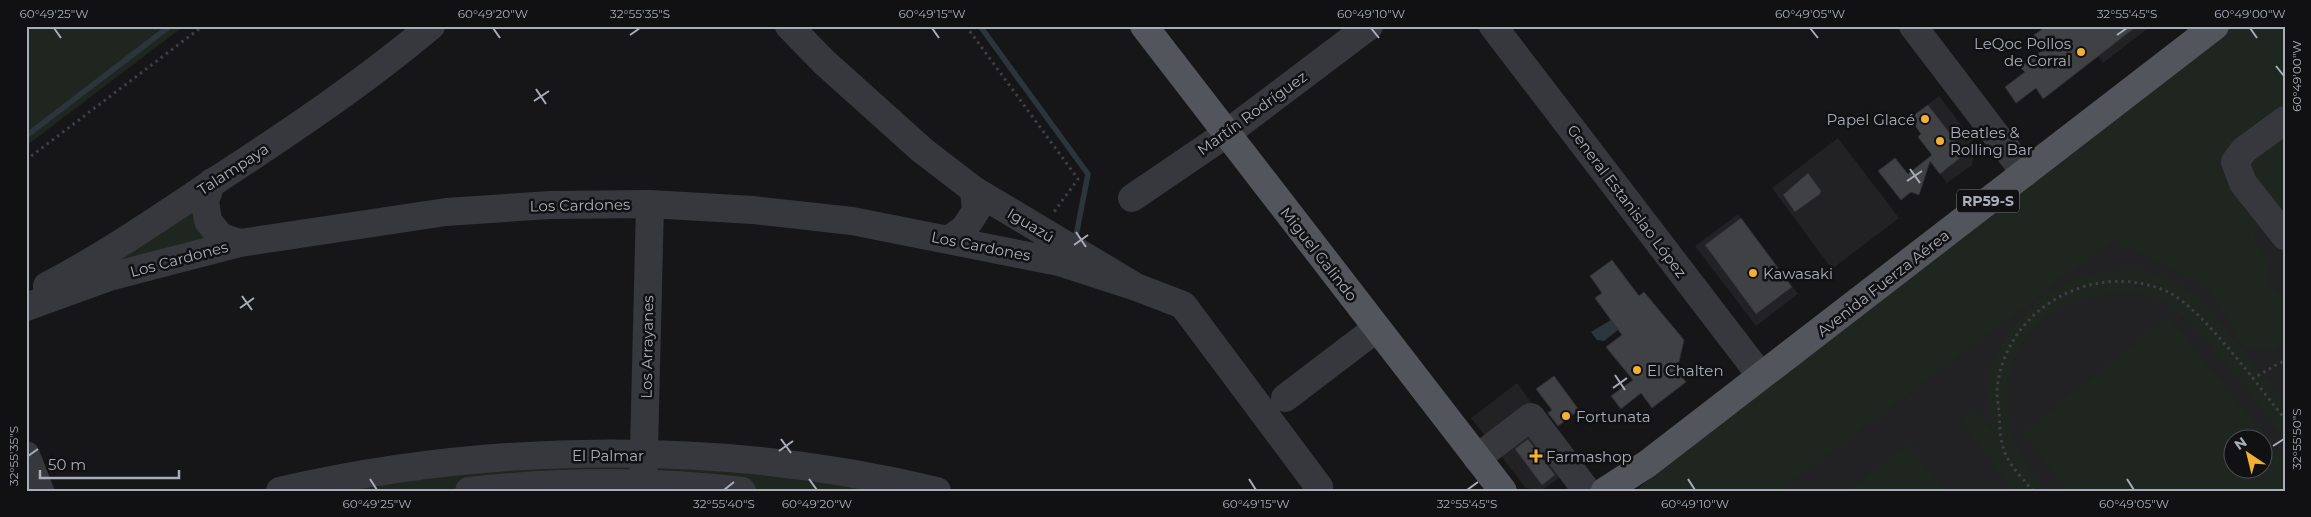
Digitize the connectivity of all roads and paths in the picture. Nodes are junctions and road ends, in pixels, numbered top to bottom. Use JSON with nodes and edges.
{"nodes":[{"id":1,"x":203,"y":26,"type":"edge"},
{"id":2,"x":431,"y":26,"type":"edge"},
{"id":3,"x":789,"y":26,"type":"edge"},
{"id":4,"x":966,"y":26,"type":"edge"},
{"id":5,"x":1144,"y":26,"type":"edge"},
{"id":6,"x":1369,"y":26,"type":"edge"},
{"id":7,"x":1493,"y":26,"type":"edge"},
{"id":8,"x":1913,"y":26,"type":"edge"},
{"id":9,"x":2215,"y":26,"type":"edge"},
{"id":10,"x":2285,"y":120,"type":"edge"},
{"id":11,"x":1226,"y":134,"type":"junction"},
{"id":12,"x":26,"y":160,"type":"edge"},
{"id":13,"x":2025,"y":173,"type":"junction"},
{"id":14,"x":212,"y":182,"type":"junction"},
{"id":15,"x":974,"y":190,"type":"junction"},
{"id":16,"x":1132,"y":198,"type":"dead end"},
{"id":17,"x":650,"y":204,"type":"junction"},
{"id":18,"x":1040,"y":230,"type":"junction"},
{"id":19,"x":2285,"y":236,"type":"edge"},
{"id":20,"x":950,"y":239,"type":"junction"},
{"id":21,"x":240,"y":243,"type":"junction"},
{"id":22,"x":1136,"y":287,"type":"junction"},
{"id":23,"x":26,"y":298,"type":"edge"},
{"id":24,"x":26,"y":307,"type":"edge"},
{"id":25,"x":1376,"y":328,"type":"junction"},
{"id":26,"x":2285,"y":360,"type":"edge"},
{"id":27,"x":1761,"y":376,"type":"junction"},
{"id":28,"x":2252,"y":379,"type":"junction"},
{"id":29,"x":1285,"y":398,"type":"dead end"},
{"id":30,"x":2285,"y":419,"type":"edge"},
{"id":31,"x":26,"y":455,"type":"edge"},
{"id":32,"x":644,"y":455,"type":"junction"},
{"id":33,"x":1477,"y":458,"type":"junction"},
{"id":34,"x":1645,"y":466,"type":"junction"},
{"id":35,"x":643,"y":488,"type":"edge"},
{"id":36,"x":1499,"y":488,"type":"edge"},
{"id":37,"x":40,"y":491,"type":"edge"},
{"id":38,"x":280,"y":491,"type":"edge"},
{"id":39,"x":469,"y":491,"type":"edge"},
{"id":40,"x":742,"y":491,"type":"edge"},
{"id":41,"x":937,"y":491,"type":"edge"},
{"id":42,"x":1317,"y":491,"type":"edge"},
{"id":43,"x":1588,"y":491,"type":"edge"},
{"id":44,"x":1605,"y":491,"type":"edge"},
{"id":45,"x":1627,"y":491,"type":"edge"},
{"id":46,"x":2033,"y":491,"type":"edge"}],
"edges":[{"from":1,"to":12,"type":"path"},
{"from":2,"to":14,"type":"street","name":"Talampaya"},
{"from":3,"to":15,"type":"street","name":"Iguazú"},
{"from":4,"to":18,"type":"path"},
{"from":5,"to":11,"type":"main road","name":"Miguel Galindo"},
{"from":6,"to":11,"type":"street","name":"Martín Rodríguez"},
{"from":7,"to":27,"type":"street","name":"General Estanislao López"},
{"from":8,"to":13,"type":"street"},
{"from":9,"to":13,"type":"main road","name":"Avenida Fuerza Aérea","number":"RP59-S"},
{"from":10,"to":19,"type":"street"},
{"from":11,"to":16,"type":"street","name":"Martín Rodríguez"},
{"from":11,"to":25,"type":"main road","name":"Miguel Galindo"},
{"from":13,"to":27,"type":"main road","name":"Avenida Fuerza Aérea","number":"RP59-S"},
{"from":14,"to":21,"type":"street"},
{"from":14,"to":23,"type":"street","name":"Talampaya"},
{"from":15,"to":18,"type":"street","name":"Iguazú"},
{"from":15,"to":20,"type":"street"},
{"from":17,"to":20,"type":"street","name":"Los Cardones"},
{"from":17,"to":21,"type":"street","name":"Los Cardones"},
{"from":17,"to":32,"type":"street","name":"Los Arrayanes"},
{"from":18,"to":22,"type":"street","name":"Iguazú"},
{"from":20,"to":22,"type":"street","name":"Los Cardones"},
{"from":21,"to":24,"type":"street","name":"Los Cardones"},
{"from":22,"to":42,"type":"street","name":"Iguazú"},
{"from":25,"to":29,"type":"street"},
{"from":25,"to":33,"type":"main road","name":"Miguel Galindo"},
{"from":26,"to":28,"type":"path"},
{"from":27,"to":34,"type":"main road","name":"Avenida Fuerza Aérea","number":"RP59-S"},
{"from":28,"to":30,"type":"path"},
{"from":28,"to":46,"type":"path"},
{"from":31,"to":37,"type":"street"},
{"from":32,"to":35,"type":"street","name":"Los Arrayanes"},
{"from":32,"to":38,"type":"street","name":"El Palmar"},
{"from":32,"to":41,"type":"street","name":"El Palmar"},
{"from":33,"to":36,"type":"main road","name":"Miguel Galindo"},
{"from":33,"to":43,"type":"street"},
{"from":34,"to":44,"type":"main road","name":"Avenida Fuerza Aérea","number":"RP59-S"},
{"from":34,"to":45,"type":"main road","name":"Avenida Fuerza Aérea","number":"RP59-S"},
{"from":35,"to":39,"type":"street","name":"El Palmar"},
{"from":35,"to":40,"type":"street","name":"El Palmar"}]}
